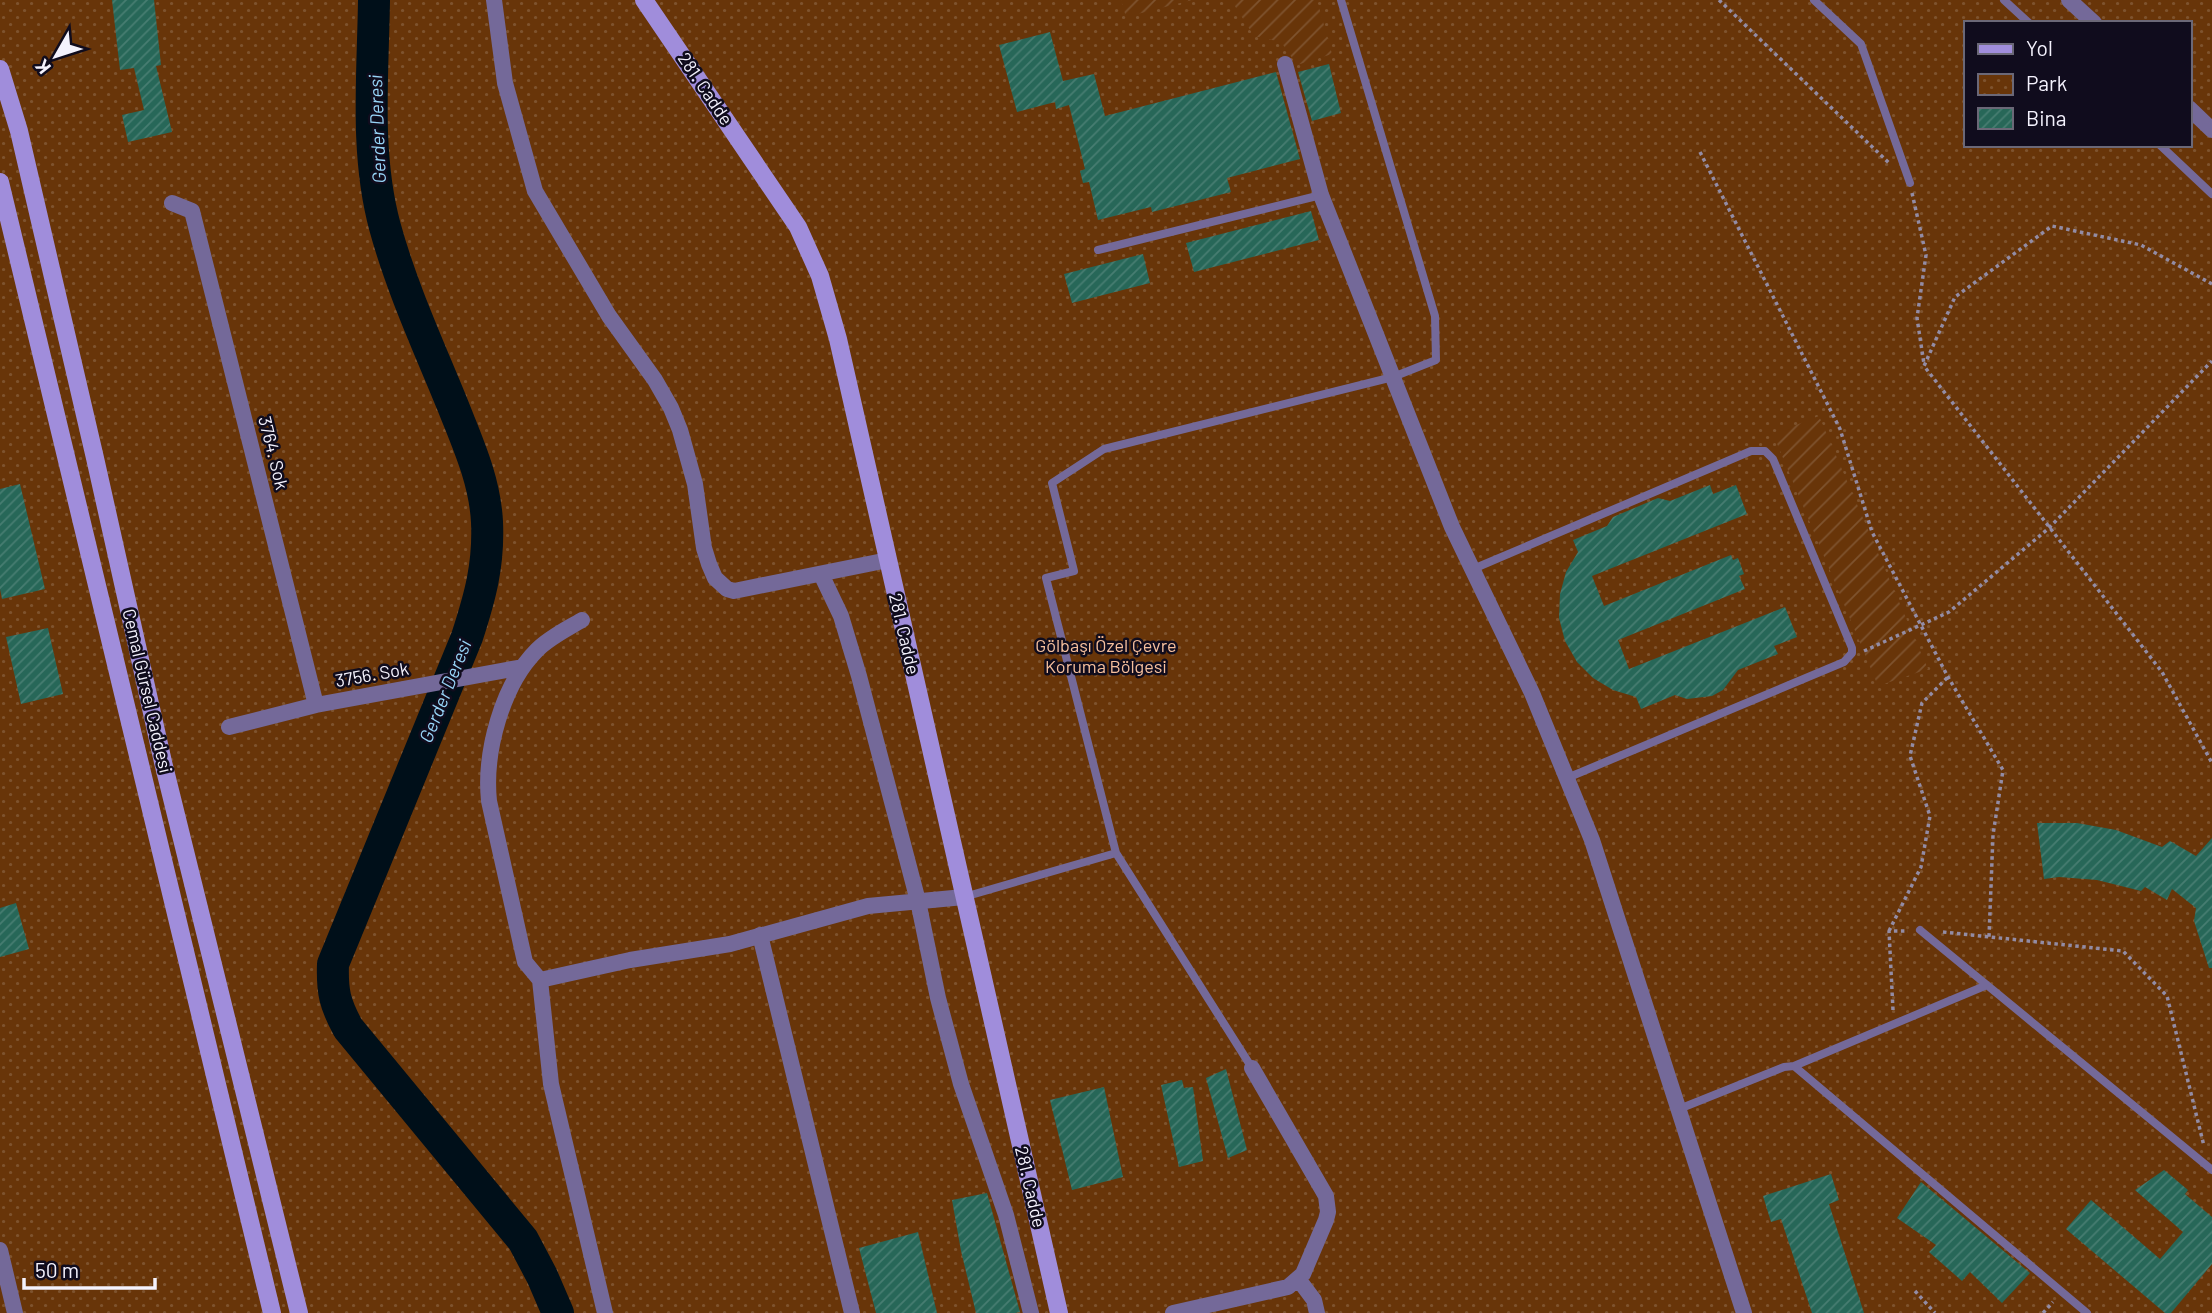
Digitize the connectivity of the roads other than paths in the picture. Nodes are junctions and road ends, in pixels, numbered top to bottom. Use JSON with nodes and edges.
{"nodes":[{"id":1,"x":494,"y":0,"type":"edge"},
{"id":2,"x":644,"y":0,"type":"edge"},
{"id":3,"x":1341,"y":0,"type":"edge"},
{"id":4,"x":1814,"y":0,"type":"edge"},
{"id":5,"x":2004,"y":0,"type":"edge"},
{"id":6,"x":2069,"y":0,"type":"edge"},
{"id":7,"x":2027,"y":21,"type":"edge"},
{"id":8,"x":2092,"y":21,"type":"edge"},
{"id":9,"x":1285,"y":64,"type":"dead end"},
{"id":10,"x":0,"y":69,"type":"edge"},
{"id":11,"x":2191,"y":110,"type":"edge"},
{"id":12,"x":2212,"y":130,"type":"edge"},
{"id":13,"x":2162,"y":147,"type":"edge"},
{"id":14,"x":0,"y":181,"type":"edge"},
{"id":15,"x":1910,"y":183,"type":"road end"},
{"id":16,"x":2212,"y":194,"type":"edge"},
{"id":17,"x":1321,"y":195,"type":"junction"},
{"id":18,"x":173,"y":203,"type":"dead end"},
{"id":19,"x":1098,"y":250,"type":"dead end"},
{"id":20,"x":1393,"y":377,"type":"junction"},
{"id":21,"x":888,"y":561,"type":"junction"},
{"id":22,"x":1473,"y":569,"type":"junction"},
{"id":23,"x":821,"y":574,"type":"junction"},
{"id":24,"x":582,"y":620,"type":"dead end"},
{"id":25,"x":523,"y":667,"type":"junction"},
{"id":26,"x":316,"y":705,"type":"junction"},
{"id":27,"x":229,"y":727,"type":"dead end"},
{"id":28,"x":1567,"y":778,"type":"junction"},
{"id":29,"x":1116,"y":853,"type":"junction"},
{"id":30,"x":964,"y":897,"type":"junction"},
{"id":31,"x":918,"y":901,"type":"junction"},
{"id":32,"x":1920,"y":930,"type":"road end"},
{"id":33,"x":760,"y":935,"type":"junction"},
{"id":34,"x":541,"y":980,"type":"junction"},
{"id":35,"x":1987,"y":985,"type":"junction"},
{"id":36,"x":1794,"y":1066,"type":"junction"},
{"id":37,"x":1252,"y":1068,"type":"joint"},
{"id":38,"x":1679,"y":1108,"type":"junction"},
{"id":39,"x":2211,"y":1169,"type":"edge"},
{"id":40,"x":0,"y":1250,"type":"edge"},
{"id":41,"x":1299,"y":1280,"type":"junction"},
{"id":42,"x":15,"y":1313,"type":"edge"},
{"id":43,"x":272,"y":1313,"type":"edge"},
{"id":44,"x":299,"y":1313,"type":"edge"},
{"id":45,"x":604,"y":1313,"type":"edge"},
{"id":46,"x":852,"y":1313,"type":"edge"},
{"id":47,"x":1031,"y":1313,"type":"edge"},
{"id":48,"x":1059,"y":1313,"type":"edge"},
{"id":49,"x":1173,"y":1313,"type":"edge"},
{"id":50,"x":1317,"y":1313,"type":"edge"},
{"id":51,"x":1744,"y":1313,"type":"edge"},
{"id":52,"x":2087,"y":1313,"type":"edge"}],
"edges":[{"from":1,"to":23,"type":"street"},
{"from":2,"to":21,"type":"street","name":"281. Cadde"},
{"from":3,"to":20,"type":"lane"},
{"from":4,"to":15,"type":"lane"},
{"from":5,"to":7,"type":"lane"},
{"from":6,"to":8,"type":"street"},
{"from":9,"to":17,"type":"street"},
{"from":10,"to":44,"type":"street","name":"Cemal Gürsel Caddesi"},
{"from":11,"to":12,"type":"street"},
{"from":13,"to":16,"type":"lane"},
{"from":14,"to":43,"type":"street","name":"Cemal Gürsel Caddesi"},
{"from":17,"to":19,"type":"lane"},
{"from":17,"to":20,"type":"street"},
{"from":18,"to":26,"type":"street","name":"3764. Sok"},
{"from":20,"to":22,"type":"street"},
{"from":20,"to":29,"type":"lane"},
{"from":21,"to":23,"type":"street"},
{"from":21,"to":30,"type":"street","name":"281. Cadde"},
{"from":22,"to":28,"type":"street"},
{"from":22,"to":28,"type":"lane"},
{"from":23,"to":31,"type":"street"},
{"from":24,"to":25,"type":"street"},
{"from":25,"to":26,"type":"street","name":"3756. Sok"},
{"from":25,"to":34,"type":"street"},
{"from":26,"to":27,"type":"street","name":"3756. Sok"},
{"from":28,"to":38,"type":"street"},
{"from":29,"to":30,"type":"lane"},
{"from":29,"to":37,"type":"lane"},
{"from":30,"to":31,"type":"street"},
{"from":30,"to":48,"type":"street","name":"281. Cadde"},
{"from":31,"to":33,"type":"street"},
{"from":31,"to":47,"type":"street"},
{"from":32,"to":35,"type":"lane"},
{"from":33,"to":34,"type":"street"},
{"from":33,"to":46,"type":"street"},
{"from":34,"to":45,"type":"street"},
{"from":35,"to":36,"type":"lane"},
{"from":35,"to":39,"type":"lane"},
{"from":36,"to":38,"type":"lane"},
{"from":36,"to":52,"type":"lane"},
{"from":37,"to":41,"type":"street"},
{"from":38,"to":51,"type":"street"},
{"from":40,"to":42,"type":"street"},
{"from":41,"to":49,"type":"street"},
{"from":41,"to":50,"type":"street"}]}
